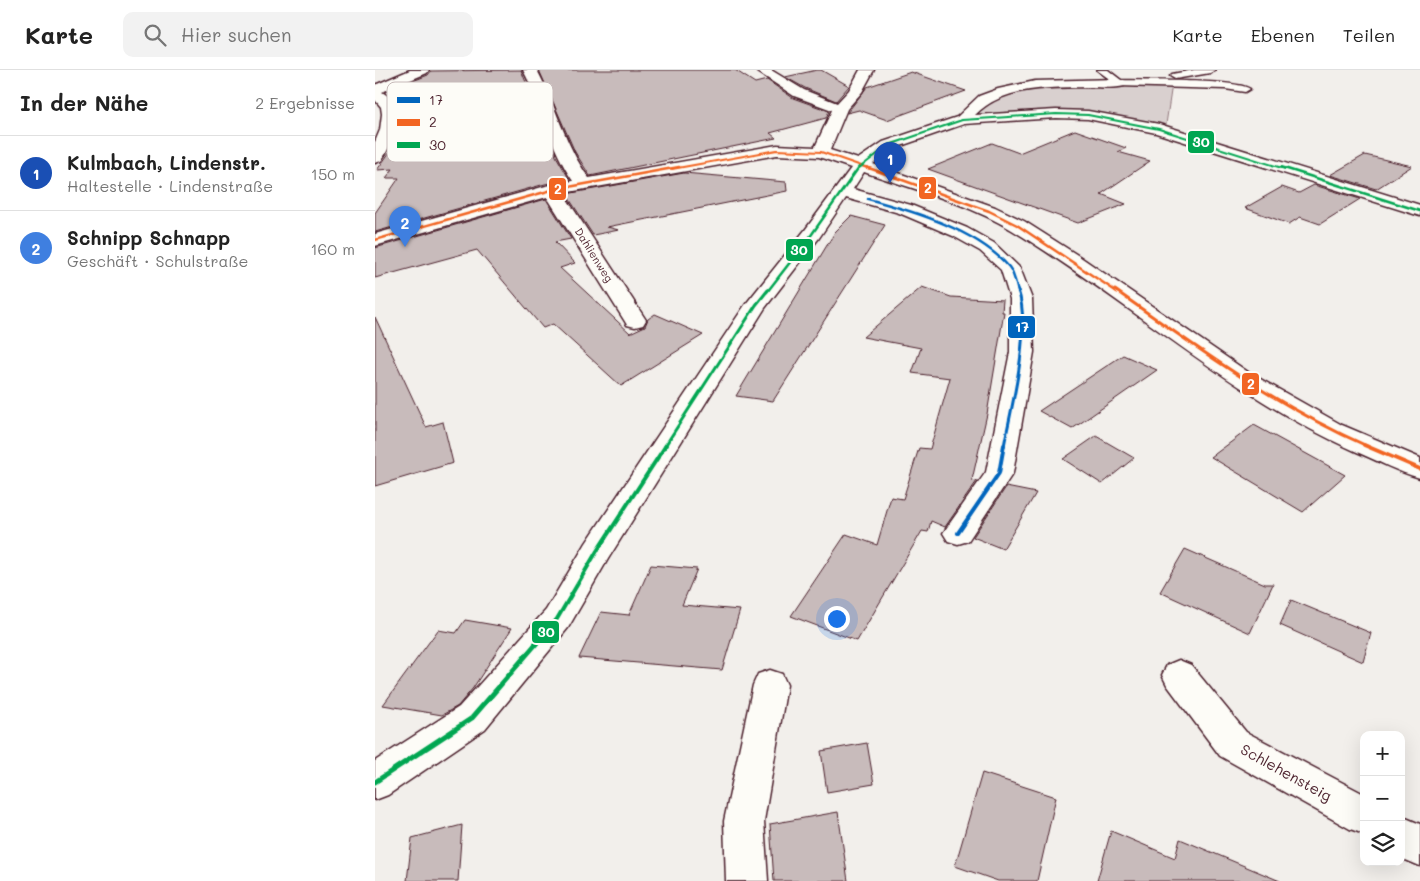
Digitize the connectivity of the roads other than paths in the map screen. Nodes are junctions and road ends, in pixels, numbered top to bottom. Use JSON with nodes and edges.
{"nodes":[{"id":1,"x":422,"y":70,"type":"edge"},
{"id":2,"x":530,"y":70,"type":"edge"},
{"id":3,"x":762,"y":70,"type":"edge"},
{"id":4,"x":867,"y":70,"type":"edge"},
{"id":5,"x":1102,"y":70,"type":"edge"},
{"id":6,"x":1210,"y":70,"type":"edge"},
{"id":7,"x":396,"y":82,"type":"edge"},
{"id":8,"x":537,"y":82,"type":"edge"},
{"id":9,"x":1119,"y":83,"type":"junction"},
{"id":10,"x":387,"y":86,"type":"edge"},
{"id":11,"x":1245,"y":89,"type":"dead end"},
{"id":12,"x":375,"y":92,"type":"edge"},
{"id":13,"x":387,"y":106,"type":"edge"},
{"id":14,"x":839,"y":108,"type":"junction"},
{"id":15,"x":962,"y":120,"type":"junction"},
{"id":16,"x":553,"y":121,"type":"edge"},
{"id":17,"x":387,"y":129,"type":"edge"},
{"id":18,"x":821,"y":152,"type":"junction"},
{"id":19,"x":375,"y":158,"type":"edge"},
{"id":20,"x":861,"y":165,"type":"junction"},
{"id":21,"x":585,"y":185,"type":"junction"},
{"id":22,"x":552,"y":190,"type":"junction"},
{"id":23,"x":843,"y":192,"type":"junction"},
{"id":24,"x":1420,"y":211,"type":"edge"},
{"id":25,"x":375,"y":240,"type":"edge"},
{"id":26,"x":635,"y":320,"type":"dead end"},
{"id":27,"x":1420,"y":468,"type":"edge"},
{"id":28,"x":958,"y":533,"type":"dead end"},
{"id":29,"x":1179,"y":675,"type":"dead end"},
{"id":30,"x":770,"y":685,"type":"dead end"},
{"id":31,"x":375,"y":782,"type":"edge"},
{"id":32,"x":1360,"y":814,"type":"edge"},
{"id":33,"x":1405,"y":838,"type":"edge"},
{"id":34,"x":1420,"y":846,"type":"edge"},
{"id":35,"x":747,"y":881,"type":"edge"}],
"edges":[{"from":1,"to":7,"type":"street"},
{"from":2,"to":8,"type":"street"},
{"from":3,"to":14,"type":"street"},
{"from":4,"to":14,"type":"street"},
{"from":5,"to":9,"type":"lane"},
{"from":6,"to":9,"type":"lane"},
{"from":9,"to":11,"type":"lane"},
{"from":9,"to":15,"type":"street"},
{"from":10,"to":12,"type":"street"},
{"from":12,"to":13,"type":"street"},
{"from":14,"to":18,"type":"street"},
{"from":15,"to":20,"type":"street"},
{"from":15,"to":24,"type":"street"},
{"from":16,"to":21,"type":"street"},
{"from":17,"to":19,"type":"street"},
{"from":18,"to":20,"type":"street"},
{"from":18,"to":21,"type":"street"},
{"from":20,"to":23,"type":"street"},
{"from":20,"to":27,"type":"street"},
{"from":21,"to":22,"type":"street"},
{"from":22,"to":25,"type":"street"},
{"from":22,"to":26,"type":"street","name":"Dahlienweg"},
{"from":23,"to":28,"type":"street"},
{"from":23,"to":31,"type":"street"},
{"from":29,"to":32,"type":"street","name":"Schlehensteig"},
{"from":30,"to":35,"type":"street"},
{"from":33,"to":34,"type":"street"}]}
